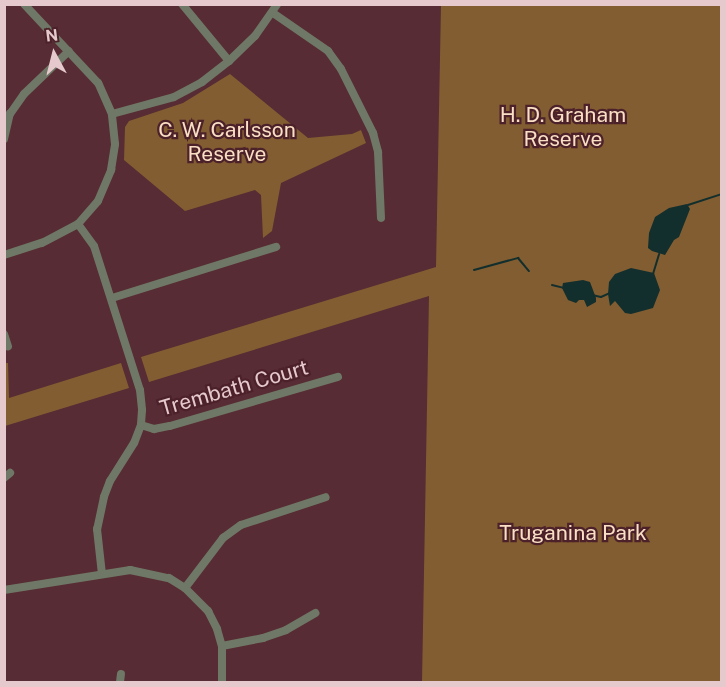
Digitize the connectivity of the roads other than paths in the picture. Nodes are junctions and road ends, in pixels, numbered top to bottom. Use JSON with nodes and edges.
{"nodes":[{"id":1,"x":24,"y":4,"type":"edge"},
{"id":2,"x":182,"y":4,"type":"edge"},
{"id":3,"x":277,"y":4,"type":"edge"},
{"id":4,"x":273,"y":13,"type":"junction"},
{"id":5,"x":69,"y":51,"type":"junction"},
{"id":6,"x":230,"y":61,"type":"junction"},
{"id":7,"x":112,"y":114,"type":"junction"},
{"id":8,"x":4,"y":139,"type":"edge"},
{"id":9,"x":381,"y":218,"type":"dead end"},
{"id":10,"x":78,"y":224,"type":"junction"},
{"id":11,"x":276,"y":247,"type":"dead end"},
{"id":12,"x":4,"y":255,"type":"edge"},
{"id":13,"x":112,"y":298,"type":"junction"},
{"id":14,"x":4,"y":334,"type":"edge"},
{"id":15,"x":8,"y":346,"type":"dead end"},
{"id":16,"x":338,"y":377,"type":"dead end"},
{"id":17,"x":141,"y":425,"type":"junction"},
{"id":18,"x":326,"y":497,"type":"dead end"},
{"id":19,"x":102,"y":574,"type":"junction"},
{"id":20,"x":185,"y":588,"type":"junction"},
{"id":21,"x":4,"y":590,"type":"edge"},
{"id":22,"x":316,"y":613,"type":"dead end"},
{"id":23,"x":222,"y":646,"type":"junction"},
{"id":24,"x":222,"y":682,"type":"edge"}],
"edges":[{"from":1,"to":5,"type":"street"},
{"from":2,"to":6,"type":"street"},
{"from":3,"to":4,"type":"street"},
{"from":4,"to":6,"type":"street"},
{"from":4,"to":9,"type":"street"},
{"from":5,"to":7,"type":"street"},
{"from":5,"to":8,"type":"street"},
{"from":6,"to":7,"type":"street"},
{"from":7,"to":10,"type":"street"},
{"from":10,"to":12,"type":"street"},
{"from":10,"to":13,"type":"street"},
{"from":11,"to":13,"type":"street"},
{"from":13,"to":17,"type":"street"},
{"from":14,"to":15,"type":"street"},
{"from":16,"to":17,"type":"street","name":"Trembath Court"},
{"from":17,"to":19,"type":"street"},
{"from":18,"to":20,"type":"street"},
{"from":19,"to":20,"type":"street"},
{"from":19,"to":21,"type":"street"},
{"from":20,"to":23,"type":"street"},
{"from":22,"to":23,"type":"street"},
{"from":23,"to":24,"type":"street"}]}
